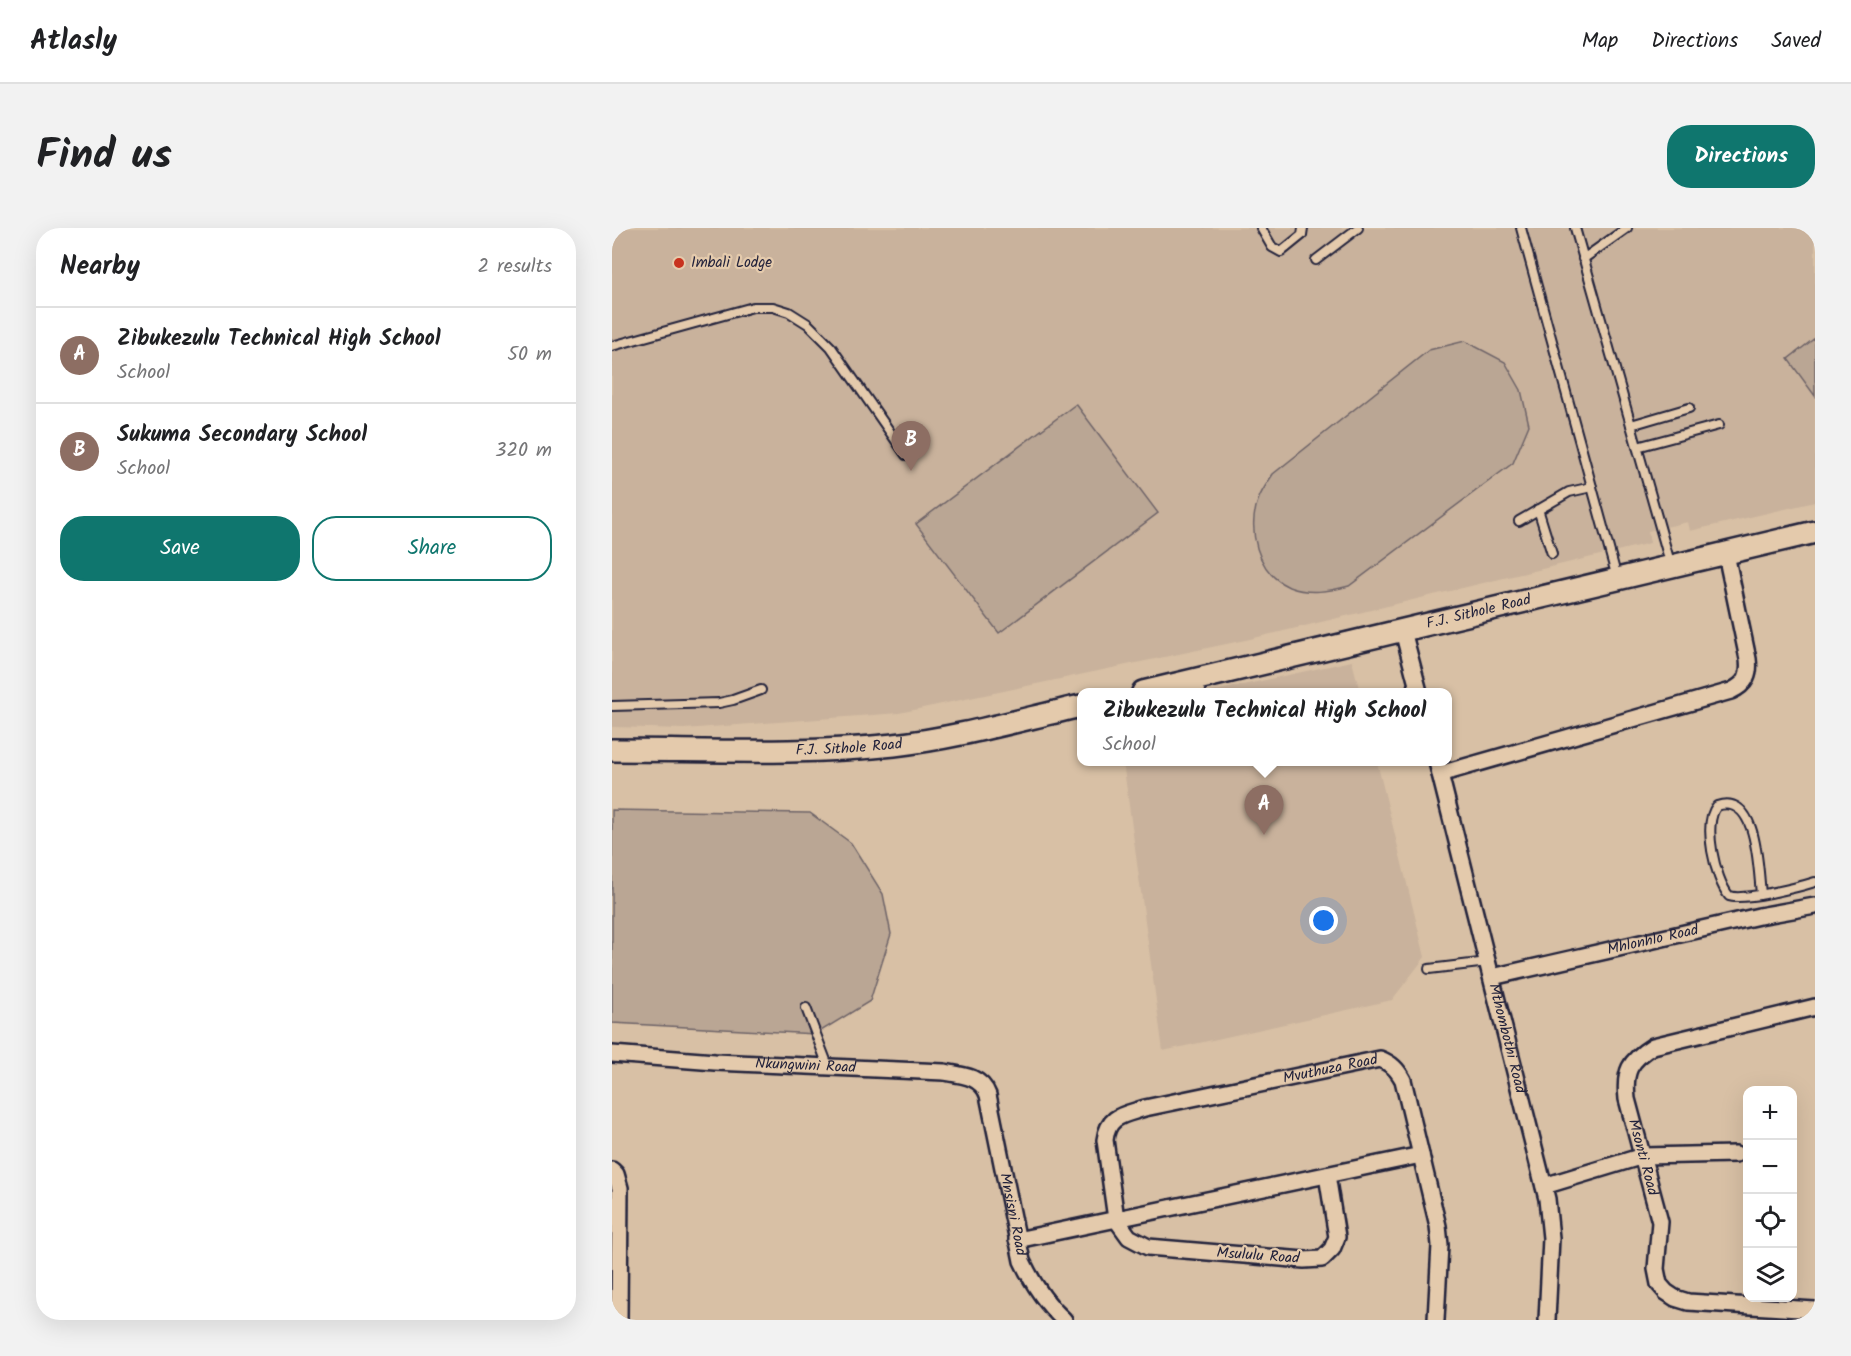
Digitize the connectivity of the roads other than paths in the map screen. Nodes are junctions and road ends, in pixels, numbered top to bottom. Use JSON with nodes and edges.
{"nodes":[{"id":1,"x":1261,"y":228,"type":"edge"},
{"id":2,"x":1303,"y":228,"type":"edge"},
{"id":3,"x":1358,"y":228,"type":"edge"},
{"id":4,"x":1521,"y":228,"type":"edge"},
{"id":5,"x":1575,"y":228,"type":"edge"},
{"id":6,"x":1626,"y":228,"type":"edge"},
{"id":7,"x":1583,"y":259,"type":"junction"},
{"id":8,"x":1316,"y":261,"type":"dead end"},
{"id":9,"x":612,"y":346,"type":"edge"},
{"id":10,"x":1689,"y":408,"type":"dead end"},
{"id":11,"x":1719,"y":424,"type":"dead end"},
{"id":12,"x":1630,"y":425,"type":"junction"},
{"id":13,"x":1637,"y":447,"type":"junction"},
{"id":14,"x":906,"y":455,"type":"dead end"},
{"id":15,"x":1592,"y":487,"type":"junction"},
{"id":16,"x":1538,"y":509,"type":"junction"},
{"id":17,"x":1519,"y":521,"type":"dead end"},
{"id":18,"x":1815,"y":532,"type":"edge"},
{"id":19,"x":1552,"y":554,"type":"dead end"},
{"id":20,"x":1726,"y":554,"type":"junction"},
{"id":21,"x":1671,"y":567,"type":"junction"},
{"id":22,"x":1617,"y":580,"type":"junction"},
{"id":23,"x":1403,"y":631,"type":"junction"},
{"id":24,"x":1195,"y":687,"type":"edge"},
{"id":25,"x":1418,"y":688,"type":"edge"},
{"id":26,"x":761,"y":690,"type":"dead end"},
{"id":27,"x":612,"y":706,"type":"edge"},
{"id":28,"x":1077,"y":707,"type":"edge"},
{"id":29,"x":612,"y":750,"type":"edge"},
{"id":30,"x":1452,"y":764,"type":"edge"},
{"id":31,"x":1438,"y":768,"type":"edge"},
{"id":32,"x":1815,"y":882,"type":"edge"},
{"id":33,"x":1761,"y":894,"type":"junction"},
{"id":34,"x":1815,"y":906,"type":"edge"},
{"id":35,"x":1429,"y":969,"type":"dead end"},
{"id":36,"x":1490,"y":970,"type":"junction"},
{"id":37,"x":1815,"y":1007,"type":"edge"},
{"id":38,"x":806,"y":1008,"type":"dead end"},
{"id":39,"x":612,"y":1054,"type":"edge"},
{"id":40,"x":829,"y":1068,"type":"junction"},
{"id":41,"x":988,"y":1095,"type":"joint"},
{"id":42,"x":1736,"y":1154,"type":"dead end"},
{"id":43,"x":1421,"y":1155,"type":"junction"},
{"id":44,"x":1643,"y":1156,"type":"junction"},
{"id":45,"x":612,"y":1170,"type":"edge"},
{"id":46,"x":1327,"y":1175,"type":"junction"},
{"id":47,"x":1544,"y":1186,"type":"junction"},
{"id":48,"x":1116,"y":1220,"type":"junction"},
{"id":49,"x":1017,"y":1240,"type":"junction"},
{"id":50,"x":616,"y":1259,"type":"edge"},
{"id":51,"x":1815,"y":1310,"type":"edge"},
{"id":52,"x":1793,"y":1314,"type":"edge"},
{"id":53,"x":619,"y":1320,"type":"edge"},
{"id":54,"x":1064,"y":1320,"type":"edge"},
{"id":55,"x":1436,"y":1320,"type":"edge"},
{"id":56,"x":1547,"y":1320,"type":"edge"}],
"edges":[{"from":1,"to":2,"type":"lane"},
{"from":3,"to":8,"type":"lane"},
{"from":4,"to":15,"type":"lane"},
{"from":5,"to":7,"type":"lane"},
{"from":6,"to":7,"type":"lane"},
{"from":7,"to":12,"type":"lane"},
{"from":9,"to":14,"type":"lane"},
{"from":10,"to":12,"type":"lane"},
{"from":11,"to":13,"type":"lane"},
{"from":12,"to":13,"type":"lane"},
{"from":13,"to":21,"type":"lane"},
{"from":15,"to":16,"type":"lane"},
{"from":15,"to":22,"type":"lane"},
{"from":16,"to":17,"type":"lane"},
{"from":16,"to":19,"type":"lane"},
{"from":18,"to":20,"type":"street","name":"F.J. Sithole Road"},
{"from":20,"to":21,"type":"street","name":"F.J. Sithole Road"},
{"from":20,"to":30,"type":"street"},
{"from":21,"to":22,"type":"street","name":"F.J. Sithole Road"},
{"from":22,"to":23,"type":"street","name":"F.J. Sithole Road"},
{"from":23,"to":24,"type":"street","name":"F.J. Sithole Road"},
{"from":23,"to":25,"type":"street"},
{"from":26,"to":27,"type":"lane"},
{"from":28,"to":29,"type":"street","name":"F.J. Sithole Road"},
{"from":31,"to":36,"type":"street","name":"Mthombothi Road"},
{"from":32,"to":33,"type":"lane"},
{"from":33,"to":33,"type":"lane"},
{"from":34,"to":36,"type":"street","name":"Mhlonhlo Road"},
{"from":35,"to":36,"type":"lane"},
{"from":36,"to":47,"type":"street","name":"Mthombothi Road"},
{"from":37,"to":44,"type":"street","name":"Msonti Road"},
{"from":38,"to":40,"type":"lane"},
{"from":39,"to":40,"type":"street","name":"Nkungwini Road"},
{"from":40,"to":41,"type":"street","name":"Nkungwini Road"},
{"from":41,"to":49,"type":"street","name":"Mnsisni Road"},
{"from":42,"to":44,"type":"street"},
{"from":43,"to":46,"type":"street"},
{"from":43,"to":48,"type":"street","name":"Mvuthuza Road"},
{"from":43,"to":55,"type":"street","name":"Mvuthuza Road"},
{"from":44,"to":47,"type":"street"},
{"from":44,"to":52,"type":"street","name":"Msonti Road"},
{"from":45,"to":50,"type":"street"},
{"from":46,"to":48,"type":"street"},
{"from":46,"to":48,"type":"street","name":"Msululu Road"},
{"from":47,"to":56,"type":"street","name":"Mthombothi Road"},
{"from":48,"to":49,"type":"street"},
{"from":49,"to":54,"type":"street","name":"Mnsisni Road"},
{"from":50,"to":53,"type":"street"},
{"from":51,"to":52,"type":"street","name":"Msonti Road"}]}
